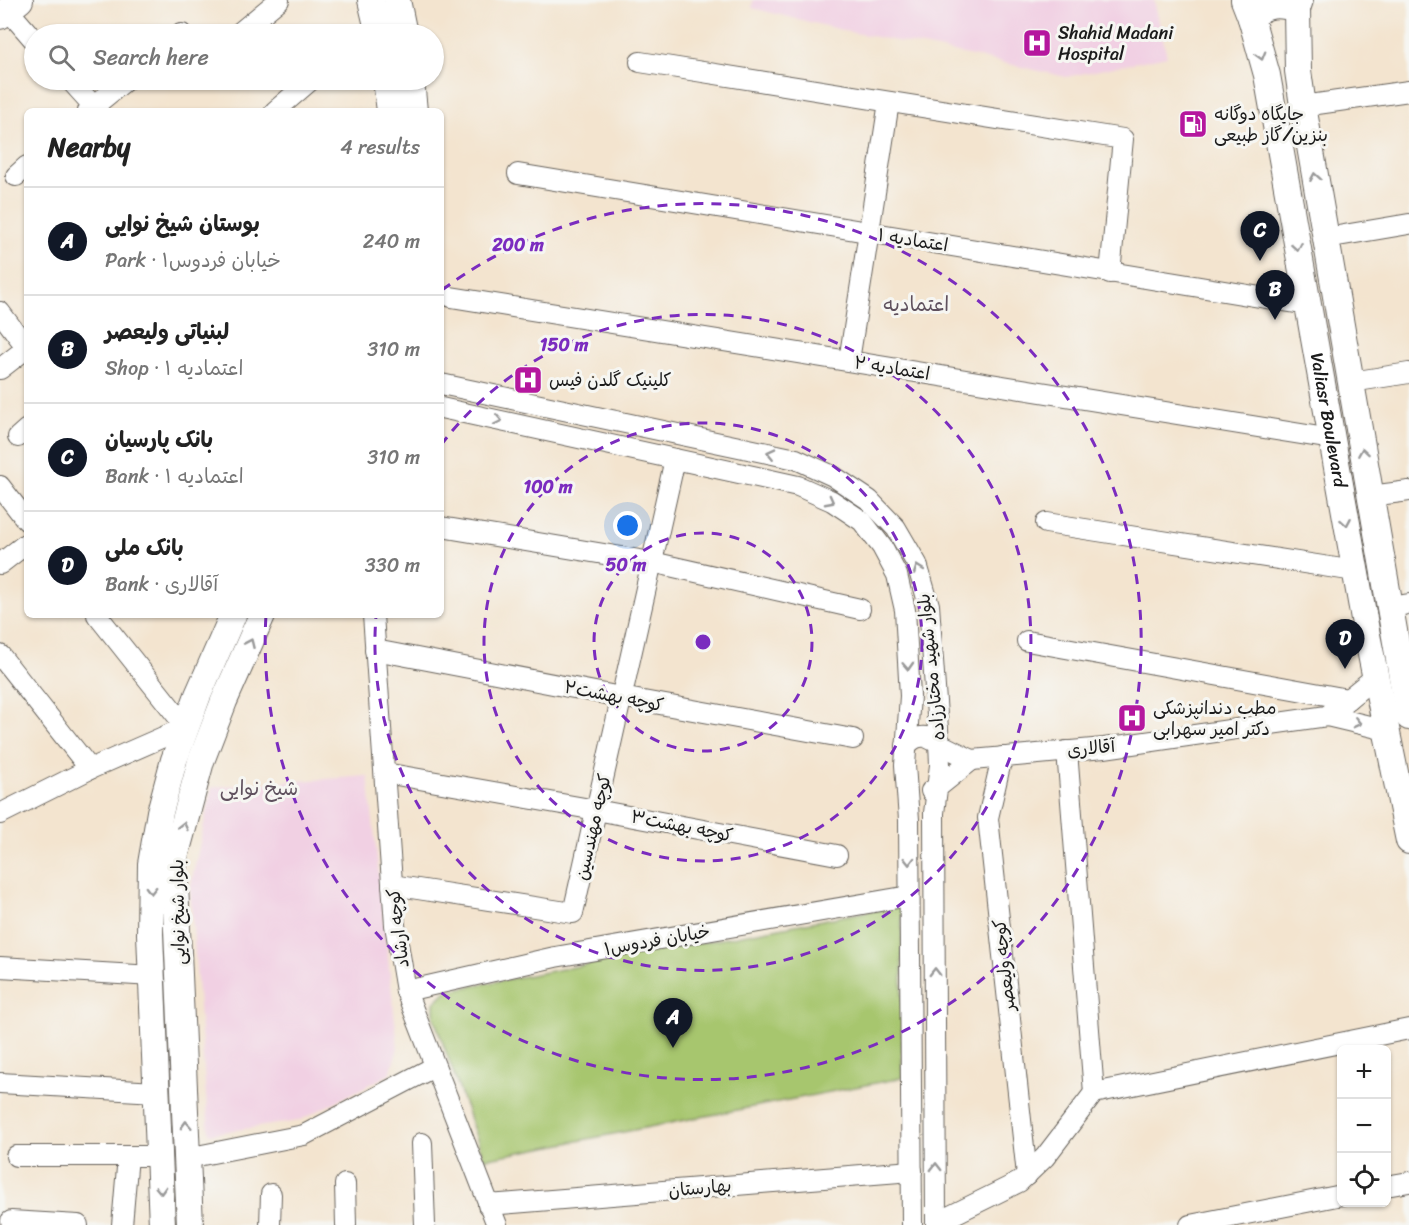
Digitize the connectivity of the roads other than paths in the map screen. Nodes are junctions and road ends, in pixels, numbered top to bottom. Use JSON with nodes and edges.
{"nodes":[{"id":1,"x":279,"y":0,"type":"edge"},
{"id":2,"x":397,"y":0,"type":"edge"},
{"id":3,"x":1298,"y":5,"type":"edge"},
{"id":4,"x":9,"y":9,"type":"edge"},
{"id":5,"x":1247,"y":9,"type":"edge"},
{"id":6,"x":250,"y":24,"type":"edge"},
{"id":7,"x":402,"y":24,"type":"edge"},
{"id":8,"x":24,"y":28,"type":"edge"},
{"id":9,"x":640,"y":62,"type":"dead end"},
{"id":10,"x":78,"y":90,"type":"edge"},
{"id":11,"x":115,"y":90,"type":"edge"},
{"id":12,"x":299,"y":90,"type":"edge"},
{"id":13,"x":387,"y":90,"type":"edge"},
{"id":14,"x":412,"y":90,"type":"edge"},
{"id":15,"x":1409,"y":91,"type":"edge"},
{"id":16,"x":889,"y":102,"type":"junction"},
{"id":17,"x":1303,"y":106,"type":"junction"},
{"id":18,"x":92,"y":108,"type":"edge"},
{"id":19,"x":94,"y":108,"type":"edge"},
{"id":20,"x":278,"y":108,"type":"edge"},
{"id":21,"x":390,"y":108,"type":"edge"},
{"id":22,"x":414,"y":108,"type":"edge"},
{"id":23,"x":518,"y":174,"type":"dead end"},
{"id":24,"x":1409,"y":224,"type":"edge"},
{"id":25,"x":868,"y":233,"type":"junction"},
{"id":26,"x":1326,"y":238,"type":"junction"},
{"id":27,"x":1110,"y":273,"type":"junction"},
{"id":28,"x":451,"y":297,"type":"dead end"},
{"id":29,"x":1308,"y":305,"type":"junction"},
{"id":30,"x":0,"y":312,"type":"edge"},
{"id":31,"x":24,"y":344,"type":"edge"},
{"id":32,"x":24,"y":350,"type":"edge"},
{"id":33,"x":849,"y":361,"type":"junction"},
{"id":34,"x":0,"y":369,"type":"edge"},
{"id":35,"x":1409,"y":374,"type":"edge"},
{"id":36,"x":1351,"y":382,"type":"junction"},
{"id":37,"x":444,"y":385,"type":"edge"},
{"id":38,"x":444,"y":409,"type":"edge"},
{"id":39,"x":1332,"y":439,"type":"junction"},
{"id":40,"x":675,"y":459,"type":"junction"},
{"id":41,"x":0,"y":486,"type":"edge"},
{"id":42,"x":1409,"y":491,"type":"edge"},
{"id":43,"x":1370,"y":496,"type":"junction"},
{"id":44,"x":24,"y":517,"type":"edge"},
{"id":45,"x":1046,"y":523,"type":"dead end"},
{"id":46,"x":444,"y":527,"type":"edge"},
{"id":47,"x":24,"y":545,"type":"edge"},
{"id":48,"x":652,"y":562,"type":"junction"},
{"id":49,"x":0,"y":564,"type":"edge"},
{"id":50,"x":1355,"y":572,"type":"junction"},
{"id":51,"x":1400,"y":606,"type":"edge"},
{"id":52,"x":860,"y":609,"type":"dead end"},
{"id":53,"x":99,"y":618,"type":"edge"},
{"id":54,"x":232,"y":618,"type":"edge"},
{"id":55,"x":261,"y":618,"type":"edge"},
{"id":56,"x":373,"y":618,"type":"edge"},
{"id":57,"x":1027,"y":641,"type":"dead end"},
{"id":58,"x":375,"y":650,"type":"junction"},
{"id":59,"x":0,"y":655,"type":"edge"},
{"id":60,"x":1375,"y":677,"type":"junction"},
{"id":61,"x":1406,"y":691,"type":"edge"},
{"id":62,"x":621,"y":697,"type":"junction"},
{"id":63,"x":1347,"y":699,"type":"junction"},
{"id":64,"x":1327,"y":716,"type":"junction"},
{"id":65,"x":1409,"y":717,"type":"edge"},
{"id":66,"x":186,"y":727,"type":"junction"},
{"id":67,"x":1386,"y":729,"type":"junction"},
{"id":68,"x":853,"y":739,"type":"dead end"},
{"id":69,"x":939,"y":743,"type":"junction"},
{"id":70,"x":906,"y":746,"type":"junction"},
{"id":71,"x":1067,"y":751,"type":"junction"},
{"id":72,"x":1002,"y":757,"type":"junction"},
{"id":73,"x":972,"y":760,"type":"junction"},
{"id":74,"x":90,"y":769,"type":"junction"},
{"id":75,"x":384,"y":773,"type":"junction"},
{"id":76,"x":906,"y":783,"type":"junction"},
{"id":77,"x":937,"y":788,"type":"junction"},
{"id":78,"x":596,"y":810,"type":"junction"},
{"id":79,"x":0,"y":813,"type":"edge"},
{"id":80,"x":1409,"y":841,"type":"edge"},
{"id":81,"x":837,"y":855,"type":"dead end"},
{"id":82,"x":392,"y":885,"type":"junction"},
{"id":83,"x":909,"y":896,"type":"junction"},
{"id":84,"x":0,"y":968,"type":"edge"},
{"id":85,"x":153,"y":976,"type":"junction"},
{"id":86,"x":406,"y":991,"type":"junction"},
{"id":87,"x":1409,"y":1029,"type":"edge"},
{"id":88,"x":434,"y":1067,"type":"junction"},
{"id":89,"x":0,"y":1083,"type":"edge"},
{"id":90,"x":156,"y":1092,"type":"junction"},
{"id":91,"x":1094,"y":1093,"type":"junction"},
{"id":92,"x":422,"y":1143,"type":"dead end"},
{"id":93,"x":16,"y":1156,"type":"dead end"},
{"id":94,"x":128,"y":1156,"type":"junction"},
{"id":95,"x":160,"y":1156,"type":"junction"},
{"id":96,"x":188,"y":1158,"type":"junction"},
{"id":97,"x":912,"y":1171,"type":"junction"},
{"id":98,"x":1027,"y":1175,"type":"junction"},
{"id":99,"x":1409,"y":1182,"type":"edge"},
{"id":100,"x":345,"y":1184,"type":"dead end"},
{"id":101,"x":1391,"y":1185,"type":"edge"},
{"id":102,"x":271,"y":1194,"type":"dead end"},
{"id":103,"x":1337,"y":1196,"type":"edge"},
{"id":104,"x":488,"y":1205,"type":"junction"},
{"id":105,"x":10,"y":1221,"type":"dead end"},
{"id":106,"x":936,"y":1224,"type":"edge"},
{"id":107,"x":78,"y":1225,"type":"edge"},
{"id":108,"x":122,"y":1225,"type":"edge"},
{"id":109,"x":162,"y":1225,"type":"edge"},
{"id":110,"x":190,"y":1225,"type":"edge"},
{"id":111,"x":270,"y":1225,"type":"edge"},
{"id":112,"x":346,"y":1225,"type":"edge"},
{"id":113,"x":425,"y":1225,"type":"edge"},
{"id":114,"x":497,"y":1225,"type":"edge"},
{"id":115,"x":912,"y":1225,"type":"edge"},
{"id":116,"x":1190,"y":1225,"type":"edge"}],
"edges":[{"from":1,"to":6,"type":"street"},
{"from":2,"to":7,"type":"main road"},
{"from":3,"to":5,"type":"main road"},
{"from":3,"to":17,"type":"main road","name":"Valiasr Boulevard"},
{"from":4,"to":8,"type":"street"},
{"from":5,"to":29,"type":"main road","name":"Valiasr Boulevard","one_way":true},
{"from":9,"to":16,"type":"street"},
{"from":10,"to":18,"type":"street"},
{"from":11,"to":19,"type":"street"},
{"from":12,"to":20,"type":"street"},
{"from":13,"to":21,"type":"main road"},
{"from":14,"to":22,"type":"main road"},
{"from":15,"to":17,"type":"street"},
{"from":16,"to":25,"type":"street"},
{"from":16,"to":27,"type":"street"},
{"from":26,"to":17,"type":"main road","name":"Valiasr Boulevard","one_way":true},
{"from":23,"to":25,"type":"street","name":"اعتمادیه ۱"},
{"from":24,"to":26,"type":"street"},
{"from":25,"to":27,"type":"street","name":"اعتمادیه ۱"},
{"from":25,"to":33,"type":"street"},
{"from":26,"to":36,"type":"main road","name":"Valiasr Boulevard"},
{"from":27,"to":29,"type":"street","name":"اعتمادیه ۱"},
{"from":28,"to":33,"type":"street","name":"اعتمادیه ۲"},
{"from":29,"to":39,"type":"main road","name":"Valiasr Boulevard"},
{"from":30,"to":31,"type":"street"},
{"from":32,"to":34,"type":"street"},
{"from":33,"to":39,"type":"street","name":"اعتمادیه ۲"},
{"from":35,"to":36,"type":"street"},
{"from":43,"to":36,"type":"main road","name":"Valiasr Boulevard","one_way":true},
{"from":69,"to":37,"type":"street","name":"بلوار شهید مختارزاده","one_way":true},
{"from":38,"to":40,"type":"street","name":"بلوار شهید مختارزاده","one_way":true},
{"from":39,"to":50,"type":"main road","name":"Valiasr Boulevard","one_way":true},
{"from":40,"to":48,"type":"street","name":"کوچه مهندسین"},
{"from":40,"to":70,"type":"street","name":"بلوار شهید مختارزاده","one_way":true},
{"from":41,"to":44,"type":"street"},
{"from":42,"to":43,"type":"street"},
{"from":43,"to":51,"type":"main road","name":"Valiasr Boulevard"},
{"from":45,"to":50,"type":"street"},
{"from":46,"to":48,"type":"street"},
{"from":47,"to":49,"type":"street"},
{"from":48,"to":52,"type":"street"},
{"from":48,"to":62,"type":"street","name":"کوچه مهندسین"},
{"from":50,"to":60,"type":"main road","name":"Valiasr Boulevard"},
{"from":51,"to":61,"type":"main road","name":"Valiasr Boulevard"},
{"from":53,"to":66,"type":"street"},
{"from":54,"to":66,"type":"main road","name":"بلوار شیخ نوایی"},
{"from":96,"to":55,"type":"main road","name":"بلوار شیخ نوایی","one_way":true},
{"from":56,"to":58,"type":"street","name":"کوچه ارشاد"},
{"from":57,"to":63,"type":"street"},
{"from":58,"to":62,"type":"street","name":"کوچه بهشت۲"},
{"from":58,"to":75,"type":"street","name":"کوچه ارشاد"},
{"from":59,"to":74,"type":"street"},
{"from":60,"to":63,"type":"street"},
{"from":60,"to":67,"type":"main road","name":"Valiasr Boulevard"},
{"from":61,"to":65,"type":"main road","name":"Valiasr Boulevard"},
{"from":62,"to":68,"type":"street","name":"کوچه بهشت۲"},
{"from":62,"to":78,"type":"street","name":"کوچه مهندسین"},
{"from":63,"to":64,"type":"street"},
{"from":64,"to":67,"type":"street","one_way":true},
{"from":64,"to":71,"type":"street","name":"آقالاری"},
{"from":66,"to":74,"type":"street"},
{"from":66,"to":85,"type":"main road","name":"بلوار شیخ نوایی","one_way":true},
{"from":67,"to":80,"type":"main road","name":"Valiasr Boulevard"},
{"from":69,"to":70,"type":"street"},
{"from":69,"to":73,"type":"street"},
{"from":69,"to":77,"type":"street","name":"بلوار شهید مختارزاده"},
{"from":70,"to":76,"type":"street","name":"بلوار شهید مختارزاده"},
{"from":71,"to":72,"type":"street","name":"آقالاری"},
{"from":71,"to":91,"type":"street"},
{"from":72,"to":73,"type":"street","name":"آقالاری"},
{"from":72,"to":98,"type":"street","name":"کوچه ولیعصر"},
{"from":73,"to":77,"type":"street"},
{"from":74,"to":79,"type":"street"},
{"from":75,"to":78,"type":"street","name":"کوچه بهشت۳"},
{"from":75,"to":82,"type":"street","name":"کوچه ارشاد"},
{"from":76,"to":77,"type":"street"},
{"from":76,"to":83,"type":"street","name":"بلوار شهید مختارزاده","one_way":true},
{"from":106,"to":77,"type":"street","name":"بلوار شهید مختارزاده","one_way":true},
{"from":78,"to":81,"type":"street","name":"کوچه بهشت۳"},
{"from":78,"to":82,"type":"street","name":"کوچه مهندسین"},
{"from":82,"to":86,"type":"street","name":"کوچه ارشاد"},
{"from":83,"to":86,"type":"street","name":"خیابان فردوس۱"},
{"from":83,"to":97,"type":"street","name":"بلوار شهید مختارزاده"},
{"from":84,"to":85,"type":"street"},
{"from":85,"to":90,"type":"main road","name":"بلوار شیخ نوایی"},
{"from":86,"to":88,"type":"street","name":"کوچه ارشاد"},
{"from":87,"to":91,"type":"street"},
{"from":88,"to":96,"type":"street"},
{"from":88,"to":104,"type":"street","name":"کوچه ارشاد"},
{"from":89,"to":90,"type":"street"},
{"from":90,"to":95,"type":"main road","name":"بلوار شیخ نوایی"},
{"from":91,"to":98,"type":"street"},
{"from":92,"to":113,"type":"street"},
{"from":93,"to":94,"type":"street"},
{"from":94,"to":95,"type":"street"},
{"from":94,"to":108,"type":"street"},
{"from":95,"to":109,"type":"main road","name":"بلوار شیخ نوایی","one_way":true},
{"from":96,"to":110,"type":"main road","name":"بلوار شیخ نوایی"},
{"from":97,"to":104,"type":"street","name":"بهارستان"},
{"from":97,"to":115,"type":"street","name":"بلوار شهید مختارزاده"},
{"from":98,"to":106,"type":"street"},
{"from":99,"to":101,"type":"street"},
{"from":100,"to":112,"type":"street"},
{"from":102,"to":111,"type":"street"},
{"from":103,"to":116,"type":"street"},
{"from":104,"to":114,"type":"street","name":"کوچه ارشاد"},
{"from":105,"to":107,"type":"street"}]}
